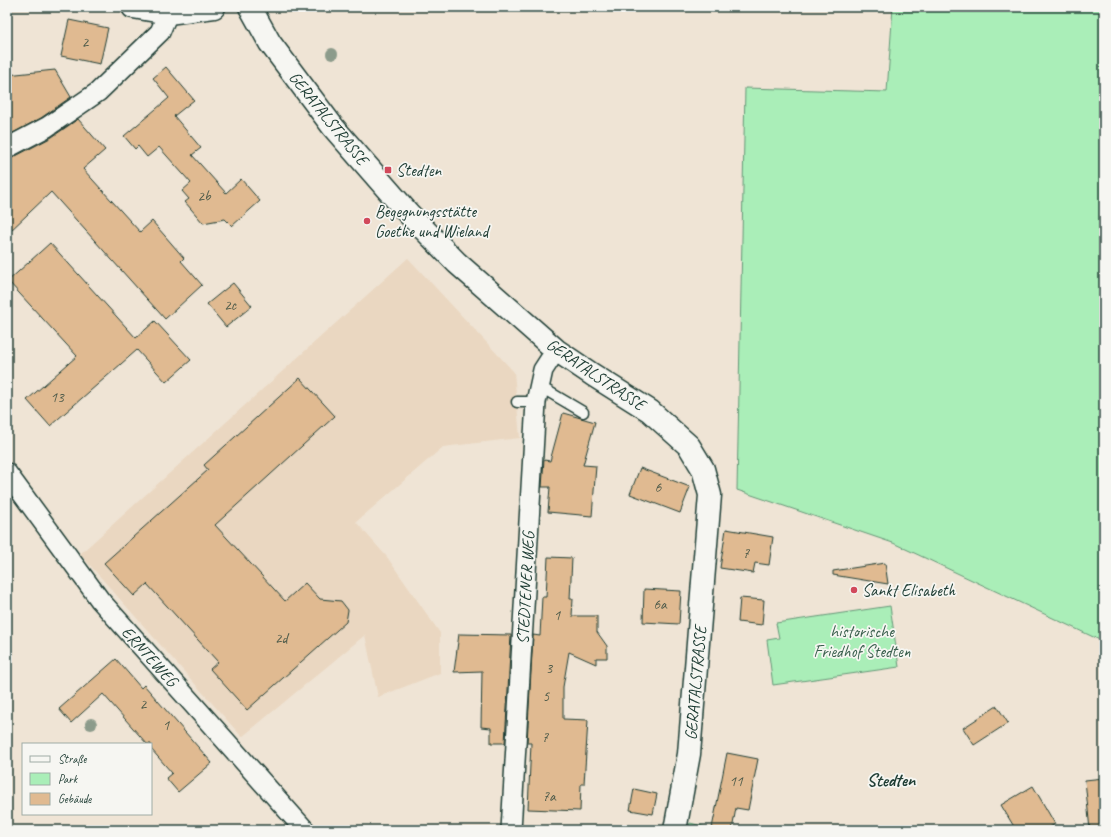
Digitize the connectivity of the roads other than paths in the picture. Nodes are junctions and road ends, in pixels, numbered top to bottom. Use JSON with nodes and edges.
{"nodes":[{"id":1,"x":133,"y":7,"type":"edge"},
{"id":2,"x":214,"y":7,"type":"edge"},
{"id":3,"x":250,"y":7,"type":"edge"},
{"id":4,"x":168,"y":13,"type":"junction"},
{"id":5,"x":7,"y":148,"type":"edge"},
{"id":6,"x":556,"y":350,"type":"junction"},
{"id":7,"x":538,"y":394,"type":"junction"},
{"id":8,"x":517,"y":402,"type":"dead end"},
{"id":9,"x":582,"y":412,"type":"dead end"},
{"id":10,"x":7,"y":473,"type":"edge"},
{"id":11,"x":305,"y":830,"type":"edge"},
{"id":12,"x":511,"y":830,"type":"edge"},
{"id":13,"x":675,"y":830,"type":"edge"}],
"edges":[{"from":1,"to":4,"type":"street"},
{"from":2,"to":4,"type":"street"},
{"from":3,"to":6,"type":"street","name":"GERATALSTRASSE"},
{"from":4,"to":5,"type":"street"},
{"from":6,"to":7,"type":"street","name":"STEDTENER WEG"},
{"from":6,"to":13,"type":"street","name":"GERATALSTRASSE"},
{"from":7,"to":8,"type":"lane"},
{"from":7,"to":9,"type":"lane"},
{"from":7,"to":12,"type":"street","name":"STEDTENER WEG"},
{"from":10,"to":11,"type":"street","name":"ERNTEWEG"}]}
